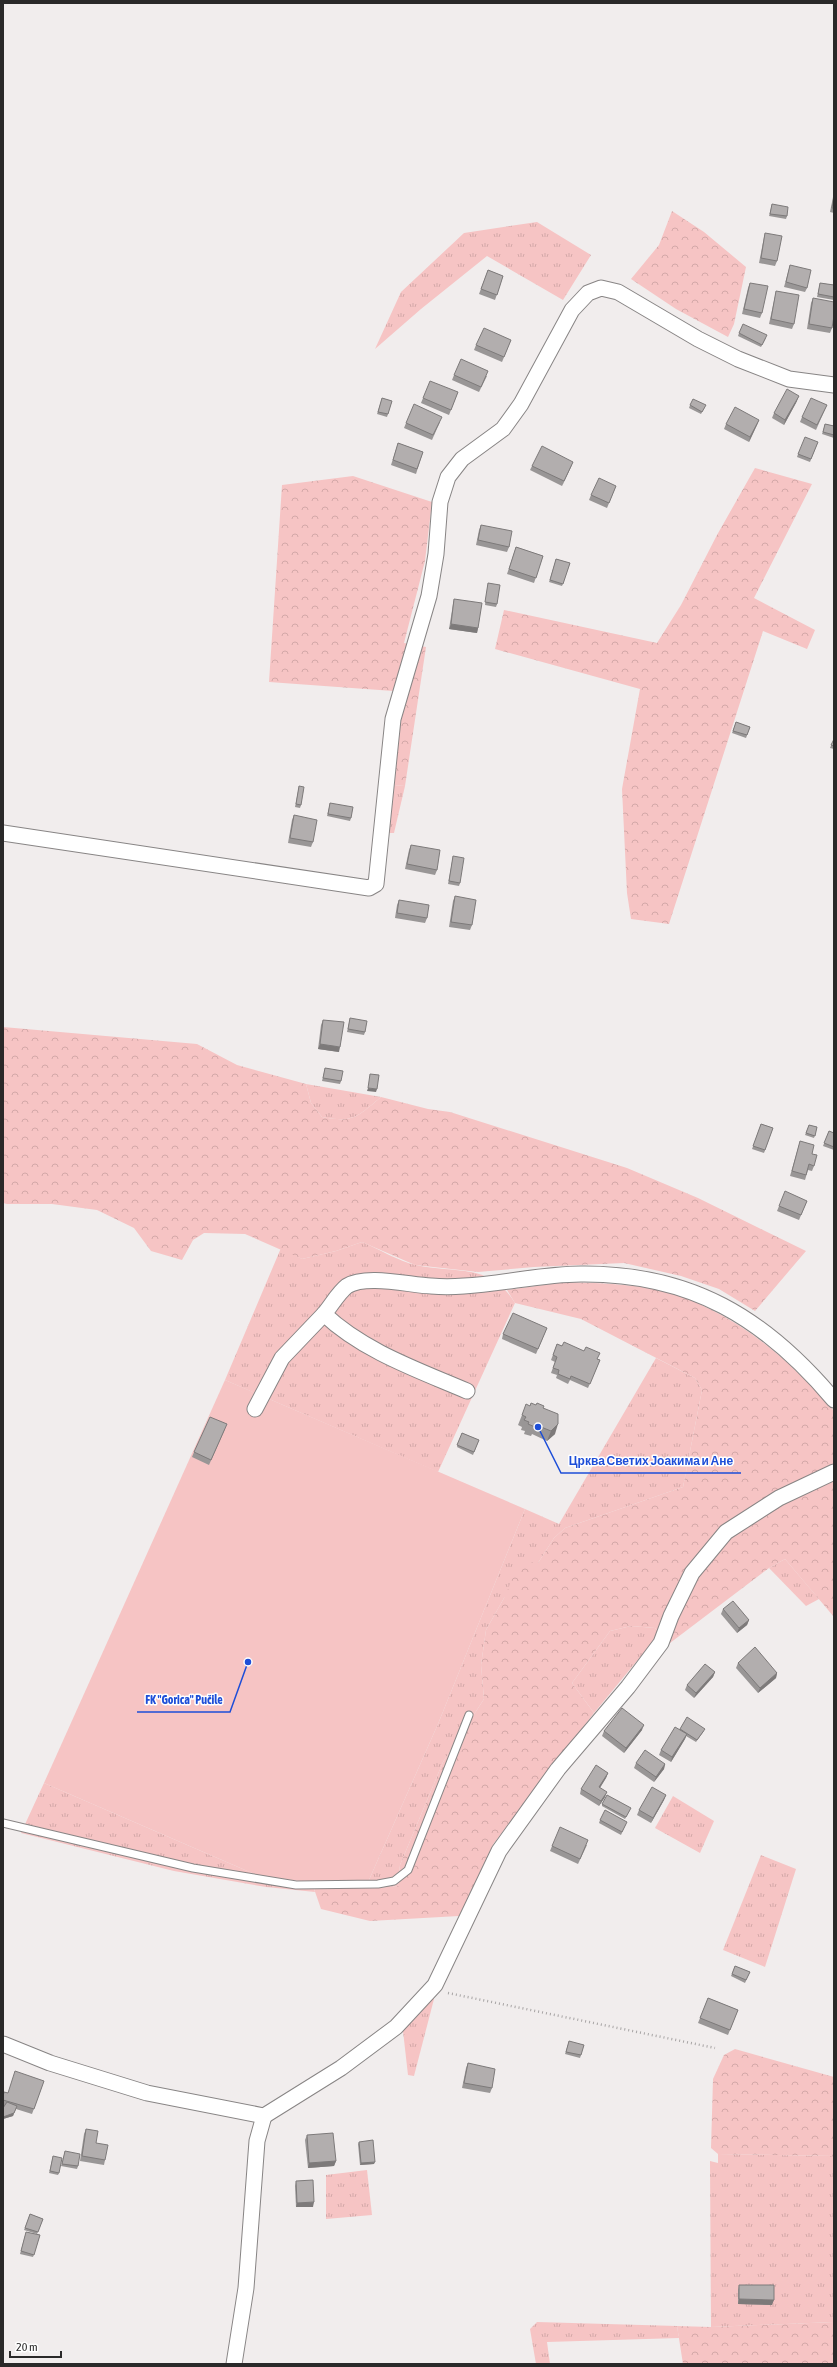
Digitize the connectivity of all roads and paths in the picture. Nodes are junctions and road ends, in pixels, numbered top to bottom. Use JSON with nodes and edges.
{"nodes":[{"id":1,"x":834,"y":385,"type":"edge"},
{"id":2,"x":3,"y":833,"type":"edge"},
{"id":3,"x":324,"y":1314,"type":"junction"},
{"id":4,"x":467,"y":1391,"type":"dead end"},
{"id":5,"x":834,"y":1400,"type":"edge"},
{"id":6,"x":255,"y":1409,"type":"dead end"},
{"id":7,"x":834,"y":1472,"type":"edge"},
{"id":8,"x":469,"y":1715,"type":"dead end"},
{"id":9,"x":3,"y":1823,"type":"edge"},
{"id":10,"x":441,"y":1992,"type":"dead end"},
{"id":11,"x":3,"y":2044,"type":"edge"},
{"id":12,"x":715,"y":2048,"type":"dead end"},
{"id":13,"x":264,"y":2116,"type":"junction"},
{"id":14,"x":234,"y":2364,"type":"edge"}],
"edges":[{"from":1,"to":2,"type":"street"},
{"from":3,"to":4,"type":"street"},
{"from":3,"to":5,"type":"street"},
{"from":3,"to":6,"type":"street"},
{"from":7,"to":13,"type":"street"},
{"from":8,"to":9,"type":"lane"},
{"from":10,"to":12,"type":"path"},
{"from":11,"to":13,"type":"street"},
{"from":13,"to":14,"type":"street"}]}
